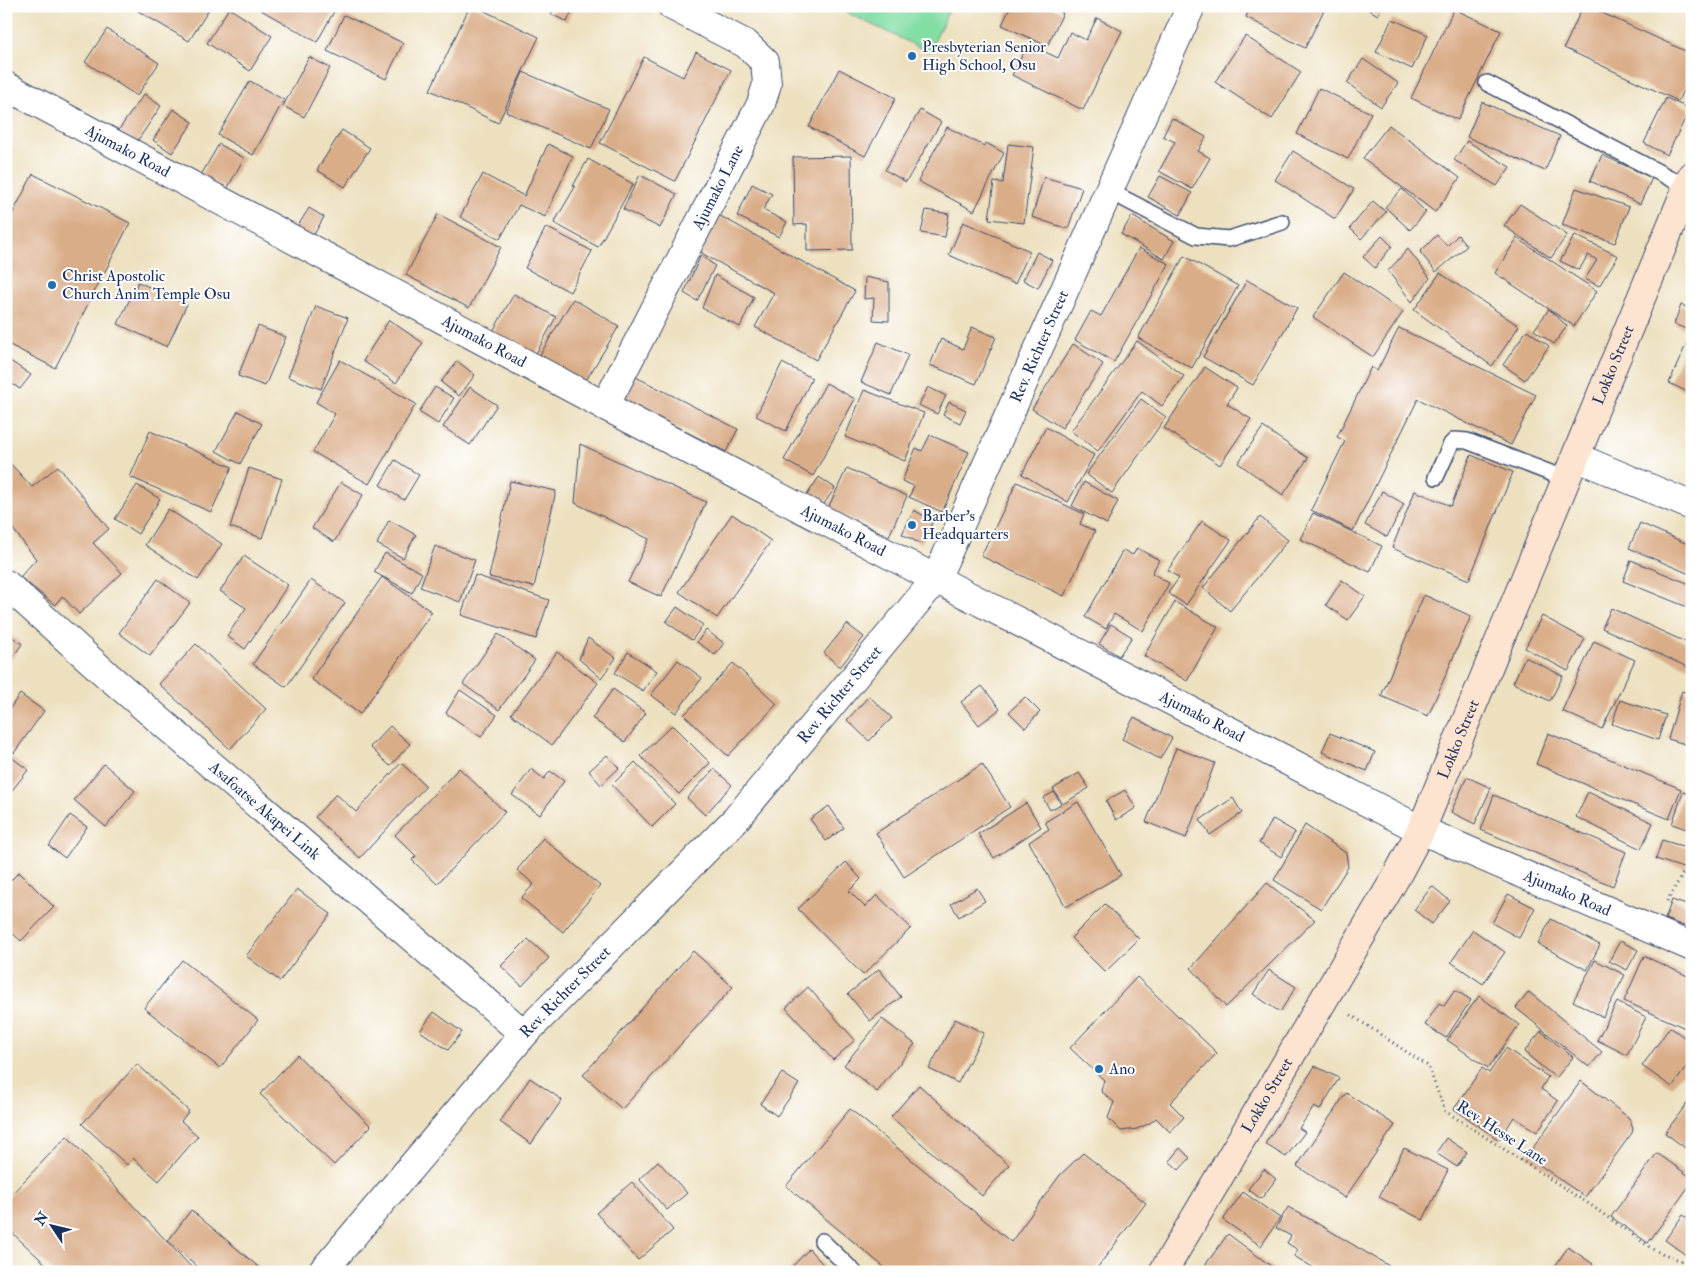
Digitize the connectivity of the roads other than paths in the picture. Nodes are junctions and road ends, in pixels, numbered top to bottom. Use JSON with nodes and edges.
{"nodes":[{"id":1,"x":672,"y":6,"type":"edge"},
{"id":2,"x":1191,"y":6,"type":"edge"},
{"id":3,"x":1487,"y":83,"type":"dead end"},
{"id":4,"x":6,"y":86,"type":"edge"},
{"id":5,"x":1689,"y":181,"type":"edge"},
{"id":6,"x":1109,"y":191,"type":"junction"},
{"id":7,"x":1282,"y":222,"type":"dead end"},
{"id":8,"x":605,"y":406,"type":"junction"},
{"id":9,"x":1571,"y":468,"type":"junction"},
{"id":10,"x":1436,"y":477,"type":"dead end"},
{"id":11,"x":1692,"y":506,"type":"edge"},
{"id":12,"x":936,"y":580,"type":"junction"},
{"id":13,"x":6,"y":584,"type":"edge"},
{"id":14,"x":1421,"y":830,"type":"junction"},
{"id":15,"x":1692,"y":947,"type":"edge"},
{"id":16,"x":524,"y":1034,"type":"junction"},
{"id":17,"x":822,"y":1241,"type":"dead end"},
{"id":18,"x":322,"y":1272,"type":"edge"},
{"id":19,"x":854,"y":1272,"type":"edge"},
{"id":20,"x":1163,"y":1272,"type":"edge"}],
"edges":[{"from":1,"to":8,"type":"street","name":"Ajumako Lane"},
{"from":2,"to":6,"type":"street","name":"Rev. Richter Street"},
{"from":3,"to":5,"type":"lane"},
{"from":4,"to":8,"type":"street","name":"Ajumako Road"},
{"from":5,"to":9,"type":"main road","name":"Lokko Street"},
{"from":6,"to":7,"type":"lane"},
{"from":6,"to":12,"type":"street","name":"Rev. Richter Street"},
{"from":8,"to":12,"type":"street","name":"Ajumako Road"},
{"from":9,"to":10,"type":"lane"},
{"from":9,"to":11,"type":"street"},
{"from":9,"to":14,"type":"main road","name":"Lokko Street"},
{"from":12,"to":14,"type":"street","name":"Ajumako Road"},
{"from":12,"to":16,"type":"street","name":"Rev. Richter Street"},
{"from":13,"to":16,"type":"street","name":"Asafoatse Akapei Link"},
{"from":14,"to":15,"type":"street","name":"Ajumako Road"},
{"from":14,"to":20,"type":"main road","name":"Lokko Street"},
{"from":16,"to":18,"type":"street","name":"Rev. Richter Street"},
{"from":17,"to":19,"type":"lane"}]}
